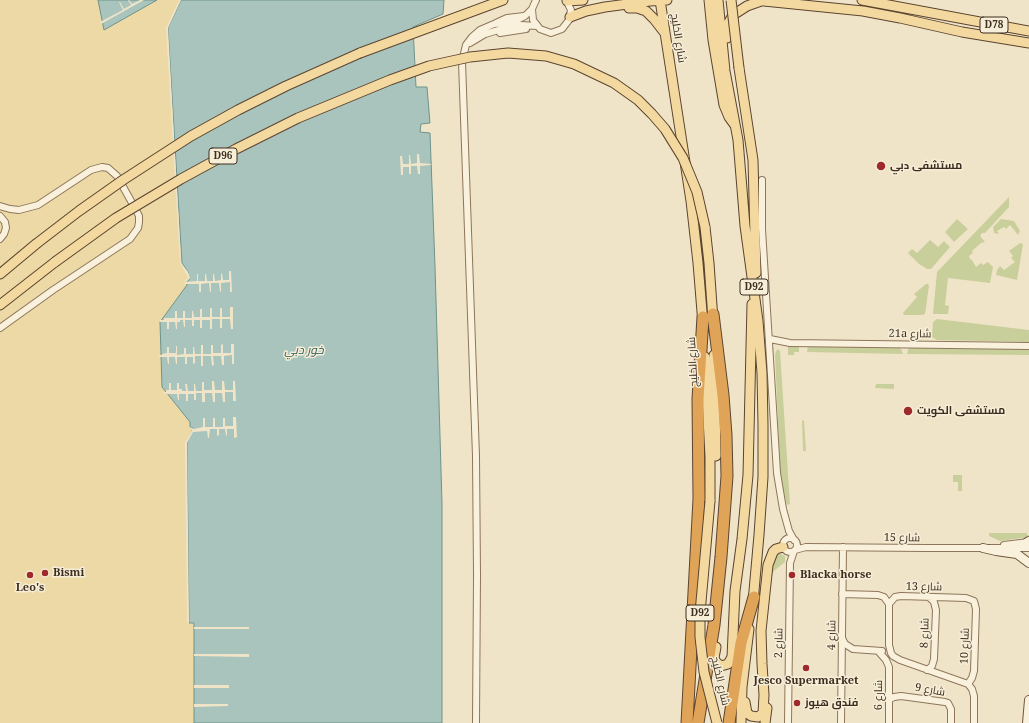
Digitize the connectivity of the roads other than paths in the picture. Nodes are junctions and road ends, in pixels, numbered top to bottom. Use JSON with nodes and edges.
{"nodes":[{"id":1,"x":503,"y":0,"type":"edge"},
{"id":2,"x":536,"y":0,"type":"edge"},
{"id":3,"x":584,"y":0,"type":"edge"},
{"id":4,"x":660,"y":0,"type":"edge"},
{"id":5,"x":667,"y":0,"type":"edge"},
{"id":6,"x":709,"y":0,"type":"edge"},
{"id":7,"x":718,"y":0,"type":"edge"},
{"id":8,"x":731,"y":0,"type":"edge"},
{"id":9,"x":754,"y":0,"type":"edge"},
{"id":10,"x":769,"y":0,"type":"edge"},
{"id":11,"x":862,"y":0,"type":"edge"},
{"id":12,"x":898,"y":0,"type":"edge"},
{"id":13,"x":566,"y":1,"type":"edge"},
{"id":14,"x":886,"y":2,"type":"edge"},
{"id":15,"x":615,"y":3,"type":"edge"},
{"id":16,"x":903,"y":8,"type":"junction"},
{"id":17,"x":532,"y":9,"type":"junction"},
{"id":18,"x":570,"y":17,"type":"junction"},
{"id":19,"x":975,"y":22,"type":"junction"},
{"id":20,"x":926,"y":24,"type":"junction"},
{"id":21,"x":538,"y":28,"type":"junction"},
{"id":22,"x":1029,"y":31,"type":"edge"},
{"id":23,"x":665,"y":33,"type":"junction"},
{"id":24,"x":1028,"y":43,"type":"edge"},
{"id":25,"x":464,"y":50,"type":"junction"},
{"id":26,"x":726,"y":71,"type":"junction"},
{"id":27,"x":736,"y":127,"type":"junction"},
{"id":28,"x":762,"y":180,"type":"dead end"},
{"id":29,"x":0,"y":206,"type":"edge"},
{"id":30,"x":0,"y":216,"type":"edge"},
{"id":31,"x":0,"y":239,"type":"edge"},
{"id":32,"x":0,"y":274,"type":"edge"},
{"id":33,"x":754,"y":288,"type":"junction"},
{"id":34,"x":0,"y":305,"type":"edge"},
{"id":35,"x":708,"y":315,"type":"junction"},
{"id":36,"x":0,"y":328,"type":"edge"},
{"id":37,"x":770,"y":339,"type":"junction"},
{"id":38,"x":790,"y":343,"type":"junction"},
{"id":39,"x":1029,"y":346,"type":"edge"},
{"id":40,"x":770,"y":348,"type":"junction"},
{"id":41,"x":788,"y":528,"type":"junction"},
{"id":42,"x":795,"y":541,"type":"junction"},
{"id":43,"x":1029,"y":543,"type":"edge"},
{"id":44,"x":784,"y":546,"type":"junction"},
{"id":45,"x":806,"y":547,"type":"junction"},
{"id":46,"x":843,"y":548,"type":"junction"},
{"id":47,"x":983,"y":548,"type":"junction"},
{"id":48,"x":794,"y":551,"type":"junction"},
{"id":49,"x":721,"y":557,"type":"junction"},
{"id":50,"x":790,"y":563,"type":"junction"},
{"id":51,"x":1029,"y":563,"type":"edge"},
{"id":52,"x":842,"y":594,"type":"junction"},
{"id":53,"x":754,"y":597,"type":"junction"},
{"id":54,"x":929,"y":597,"type":"junction"},
{"id":55,"x":966,"y":598,"type":"joint"},
{"id":56,"x":889,"y":604,"type":"junction"},
{"id":57,"x":842,"y":635,"type":"junction"},
{"id":58,"x":889,"y":646,"type":"junction"},
{"id":59,"x":853,"y":649,"type":"junction"},
{"id":60,"x":878,"y":652,"type":"junction"},
{"id":61,"x":841,"y":657,"type":"junction"},
{"id":62,"x":900,"y":660,"type":"junction"},
{"id":63,"x":889,"y":667,"type":"junction"},
{"id":64,"x":927,"y":670,"type":"junction"},
{"id":65,"x":968,"y":684,"type":"junction"},
{"id":66,"x":742,"y":687,"type":"junction"},
{"id":67,"x":764,"y":688,"type":"junction"},
{"id":68,"x":888,"y":700,"type":"junction"},
{"id":69,"x":1029,"y":700,"type":"edge"},
{"id":70,"x":476,"y":723,"type":"edge"},
{"id":71,"x":687,"y":723,"type":"edge"},
{"id":72,"x":698,"y":723,"type":"edge"},
{"id":73,"x":717,"y":723,"type":"edge"},
{"id":74,"x":729,"y":723,"type":"edge"},
{"id":75,"x":741,"y":723,"type":"edge"},
{"id":76,"x":765,"y":723,"type":"edge"},
{"id":77,"x":788,"y":723,"type":"edge"},
{"id":78,"x":841,"y":723,"type":"edge"},
{"id":79,"x":889,"y":723,"type":"edge"},
{"id":80,"x":951,"y":723,"type":"edge"},
{"id":81,"x":974,"y":723,"type":"edge"},
{"id":82,"x":1027,"y":723,"type":"edge"}],
"edges":[{"from":1,"to":32,"type":"main road","bridge":true},
{"from":2,"to":17,"type":"street"},
{"from":3,"to":13,"type":"main road"},
{"from":4,"to":5,"type":"main road"},
{"from":4,"to":15,"type":"main road"},
{"from":4,"to":23,"type":"main road","name":"شارع الخليج"},
{"from":6,"to":27,"type":"main road"},
{"from":7,"to":26,"type":"main road","name":"شارع الخليج","number":"D92"},
{"from":8,"to":33,"type":"main road","bridge":true},
{"from":9,"to":10,"type":"main road","number":"D78"},
{"from":10,"to":20,"type":"main road","number":"D78"},
{"from":10,"to":26,"type":"main road"},
{"from":11,"to":14,"type":"main road","number":"D78"},
{"from":12,"to":16,"type":"street"},
{"from":13,"to":18,"type":"street"},
{"from":14,"to":16,"type":"main road","number":"D78"},
{"from":15,"to":18,"type":"main road"},
{"from":15,"to":23,"type":"main road"},
{"from":16,"to":19,"type":"main road","number":"D78"},
{"from":17,"to":21,"type":"street"},
{"from":17,"to":25,"type":"street"},
{"from":18,"to":21,"type":"street"},
{"from":19,"to":20,"type":"main road"},
{"from":19,"to":22,"type":"main road","number":"D78"},
{"from":20,"to":24,"type":"main road","number":"D78"},
{"from":21,"to":25,"type":"street"},
{"from":23,"to":35,"type":"main road","name":"شارع الخليج"},
{"from":25,"to":70,"type":"street"},
{"from":26,"to":27,"type":"main road","name":"شارع الخليج","number":"D92"},
{"from":27,"to":33,"type":"main road","name":"شارع الخليج","number":"D92"},
{"from":28,"to":37,"type":"street"},
{"from":29,"to":36,"type":"street"},
{"from":30,"to":31,"type":"street"},
{"from":33,"to":49,"type":"main road"},
{"from":33,"to":53,"type":"main road","name":"شارع الخليج","number":"D92"},
{"from":34,"to":35,"type":"main road","number":"D96","bridge":true},
{"from":35,"to":49,"type":"highway"},
{"from":35,"to":71,"type":"highway"},
{"from":35,"to":73,"type":"main road","name":"شارع الخليج","number":"D92","bridge":true},
{"from":37,"to":38,"type":"street","name":"21a شارع"},
{"from":37,"to":40,"type":"street"},
{"from":38,"to":39,"type":"street","name":"21a شارع"},
{"from":38,"to":40,"type":"street","name":"21a شارع"},
{"from":40,"to":41,"type":"street"},
{"from":41,"to":42,"type":"street"},
{"from":41,"to":44,"type":"street"},
{"from":42,"to":44,"type":"street"},
{"from":42,"to":45,"type":"street","name":"شارع 15"},
{"from":42,"to":48,"type":"street"},
{"from":43,"to":47,"type":"street","name":"شارع 15"},
{"from":44,"to":48,"type":"street"},
{"from":44,"to":50,"type":"street","name":"شارع 2"},
{"from":44,"to":67,"type":"main road"},
{"from":45,"to":46,"type":"street","name":"شارع 15"},
{"from":45,"to":48,"type":"street","name":"شارع 15"},
{"from":46,"to":47,"type":"street","name":"شارع 15"},
{"from":46,"to":52,"type":"street","name":"شارع 4"},
{"from":47,"to":51,"type":"street"},
{"from":48,"to":50,"type":"street","name":"شارع 2"},
{"from":49,"to":72,"type":"highway"},
{"from":50,"to":77,"type":"street","name":"شارع 2"},
{"from":52,"to":56,"type":"street"},
{"from":52,"to":57,"type":"street","name":"شارع 4"},
{"from":53,"to":66,"type":"main road","name":"شارع الخليج","number":"D92"},
{"from":53,"to":74,"type":"highway"},
{"from":54,"to":55,"type":"street","name":"شارع 13"},
{"from":54,"to":56,"type":"street","name":"شارع 13"},
{"from":54,"to":64,"type":"street","name":"شارع 8"},
{"from":55,"to":65,"type":"street","name":"شارع 10"},
{"from":56,"to":58,"type":"street"},
{"from":57,"to":59,"type":"street"},
{"from":57,"to":61,"type":"street","name":"شارع 4"},
{"from":58,"to":60,"type":"street"},
{"from":58,"to":62,"type":"street"},
{"from":59,"to":60,"type":"street"},
{"from":59,"to":61,"type":"street"},
{"from":60,"to":63,"type":"street","name":"شارع 6"},
{"from":61,"to":78,"type":"street","name":"شارع 4"},
{"from":62,"to":63,"type":"street","name":"شارع 6"},
{"from":62,"to":64,"type":"street"},
{"from":63,"to":68,"type":"street","name":"شارع 6"},
{"from":64,"to":65,"type":"street"},
{"from":65,"to":81,"type":"street"},
{"from":66,"to":67,"type":"main road"},
{"from":66,"to":75,"type":"main road","name":"شارع الخليج","number":"D92"},
{"from":67,"to":76,"type":"main road"},
{"from":68,"to":79,"type":"street","name":"شارع 6"},
{"from":68,"to":80,"type":"street","name":"شارع 9"},
{"from":69,"to":82,"type":"street"}]}
